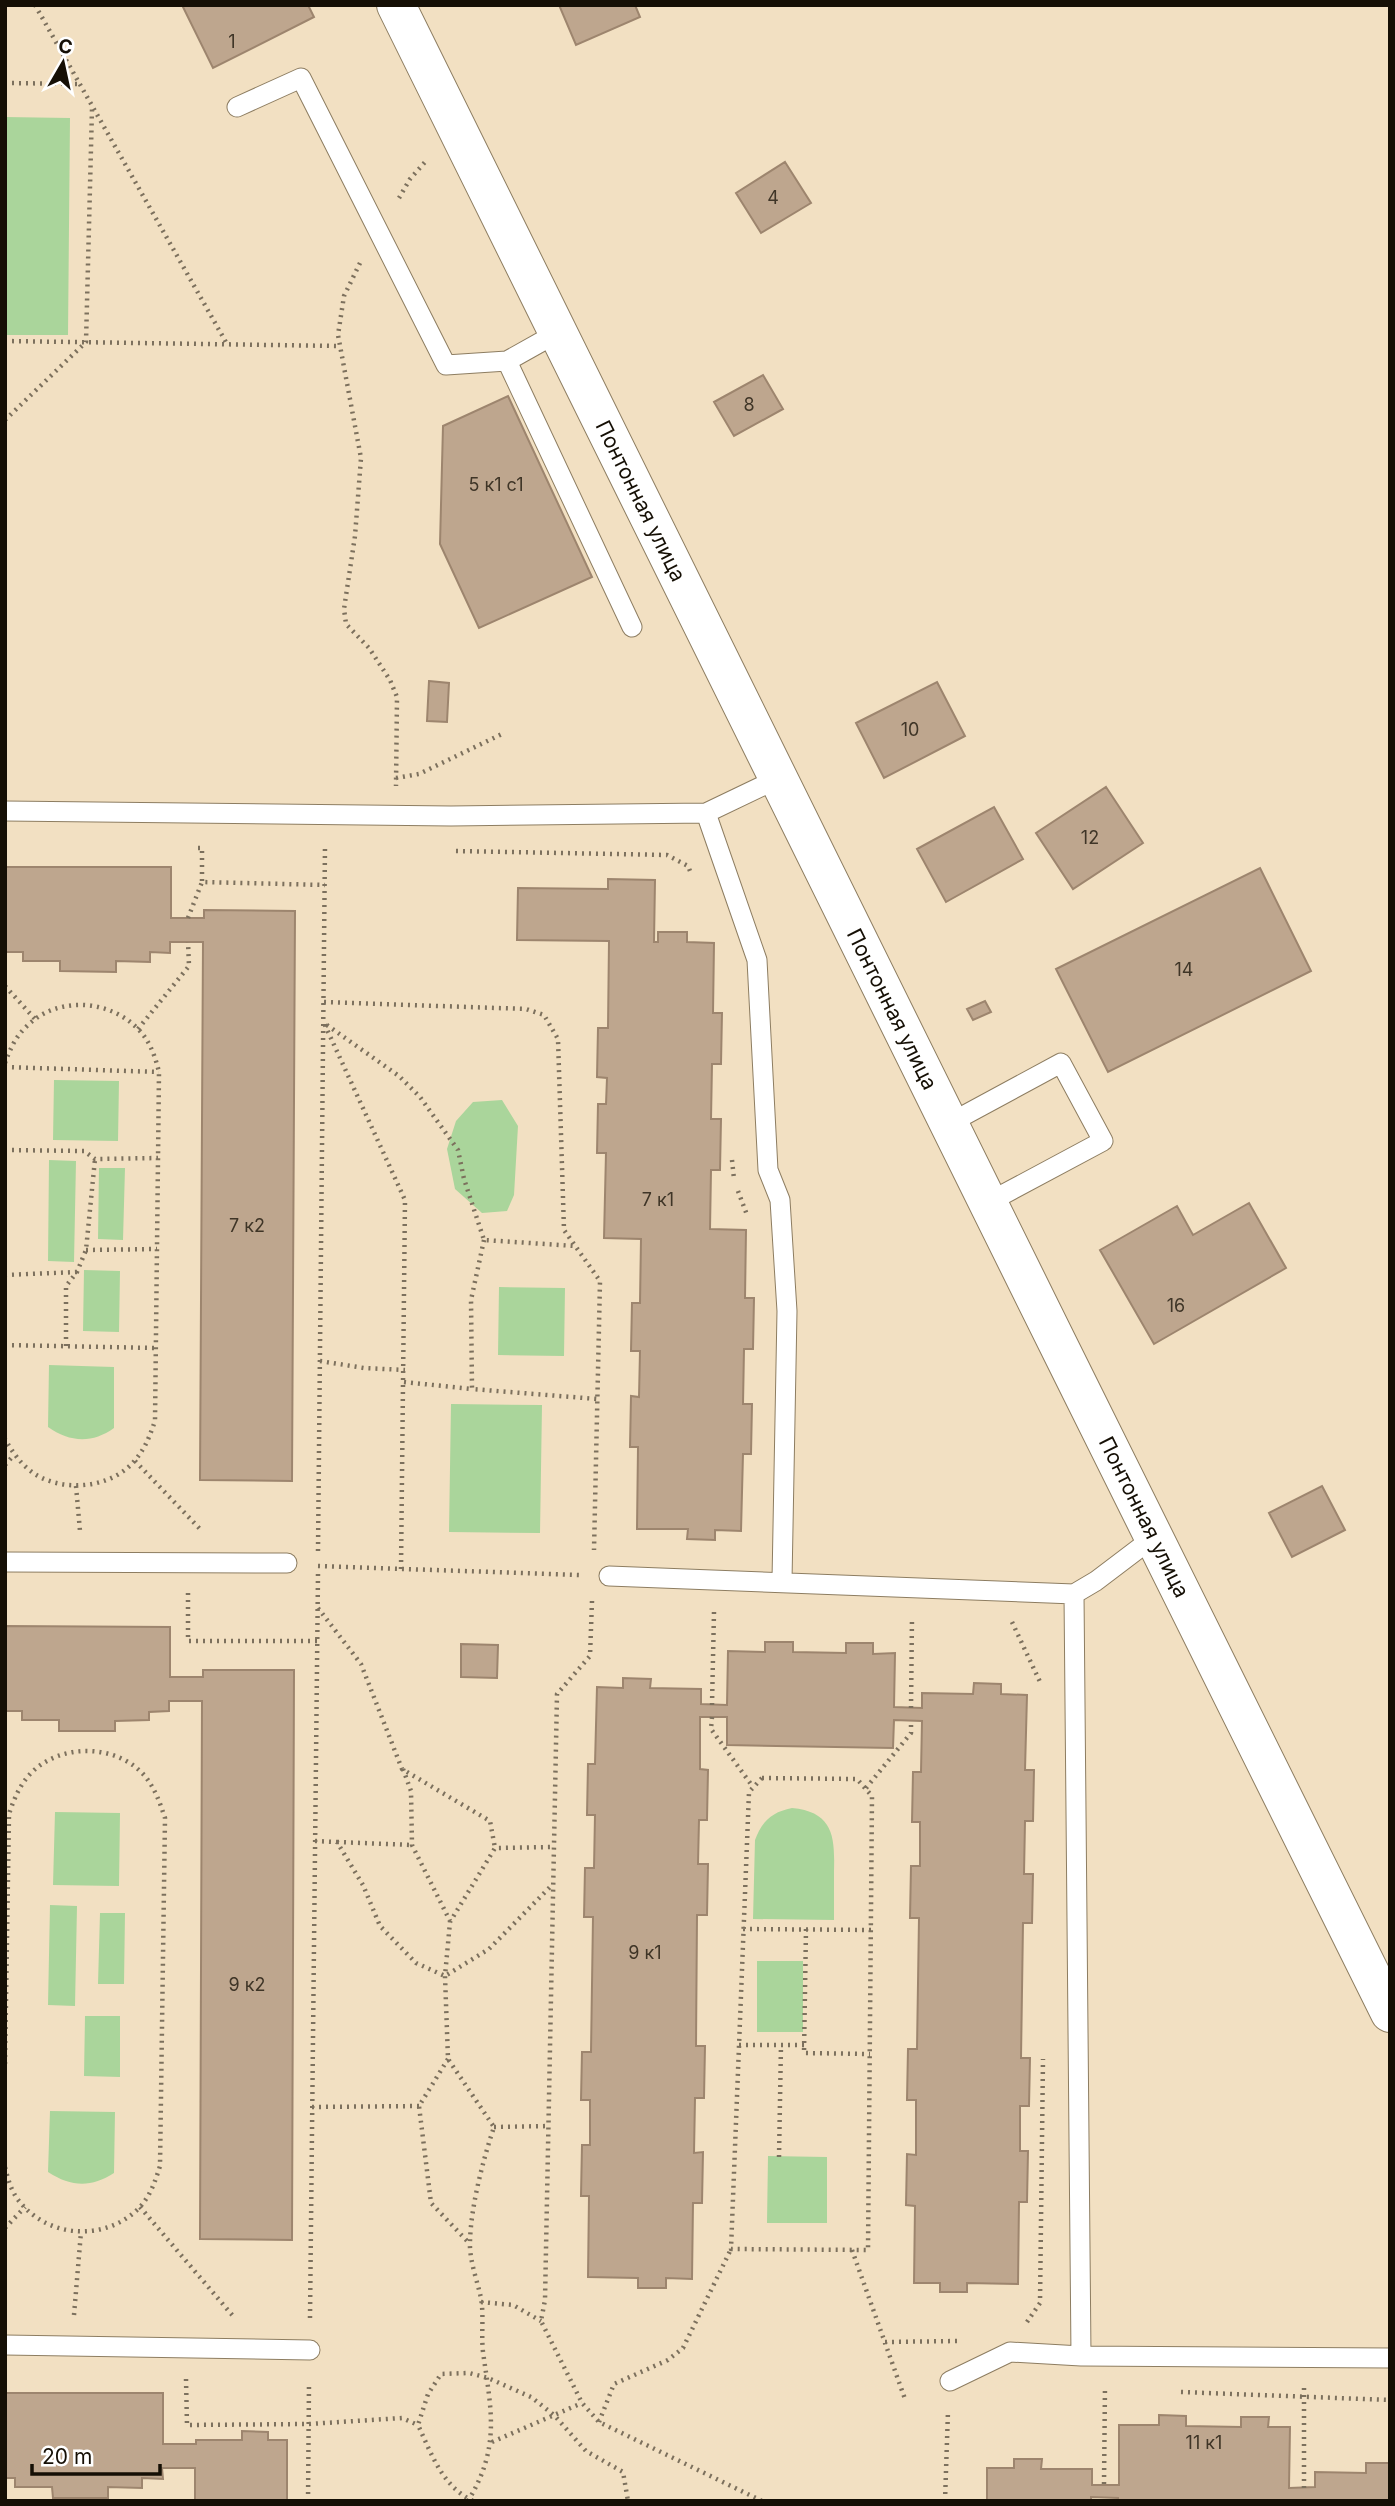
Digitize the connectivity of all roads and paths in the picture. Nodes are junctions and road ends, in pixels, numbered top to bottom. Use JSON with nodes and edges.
{"nodes":[{"id":1,"x":36,"y":5,"type":"edge"},
{"id":2,"x":396,"y":5,"type":"edge"},
{"id":3,"x":5,"y":83,"type":"edge"},
{"id":4,"x":80,"y":84,"type":"junction"},
{"id":5,"x":92,"y":106,"type":"junction"},
{"id":6,"x":237,"y":107,"type":"dead end"},
{"id":7,"x":425,"y":162,"type":"dead end"},
{"id":8,"x":379,"y":233,"type":"junction"},
{"id":9,"x":557,"y":333,"type":"junction"},
{"id":10,"x":5,"y":341,"type":"edge"},
{"id":11,"x":86,"y":342,"type":"junction"},
{"id":12,"x":227,"y":344,"type":"junction"},
{"id":13,"x":339,"y":346,"type":"junction"},
{"id":14,"x":507,"y":361,"type":"junction"},
{"id":15,"x":5,"y":420,"type":"edge"},
{"id":16,"x":632,"y":627,"type":"dead end"},
{"id":17,"x":504,"y":733,"type":"dead end"},
{"id":18,"x":396,"y":778,"type":"junction"},
{"id":19,"x":777,"y":779,"type":"junction"},
{"id":20,"x":397,"y":796,"type":"dead end"},
{"id":21,"x":5,"y":811,"type":"edge"},
{"id":22,"x":706,"y":813,"type":"junction"},
{"id":23,"x":326,"y":814,"type":"junction"},
{"id":24,"x":189,"y":848,"type":"dead end"},
{"id":25,"x":451,"y":851,"type":"dead end"},
{"id":26,"x":693,"y":878,"type":"dead end"},
{"id":27,"x":202,"y":882,"type":"junction"},
{"id":28,"x":325,"y":885,"type":"junction"},
{"id":29,"x":188,"y":918,"type":"dead end"},
{"id":30,"x":188,"y":942,"type":"dead end"},
{"id":31,"x":5,"y":986,"type":"edge"},
{"id":32,"x":324,"y":1002,"type":"junction"},
{"id":33,"x":35,"y":1020,"type":"junction"},
{"id":34,"x":324,"y":1023,"type":"junction"},
{"id":35,"x":138,"y":1029,"type":"junction"},
{"id":36,"x":5,"y":1065,"type":"edge"},
{"id":37,"x":159,"y":1072,"type":"junction"},
{"id":38,"x":950,"y":1123,"type":"junction"},
{"id":39,"x":5,"y":1150,"type":"edge"},
{"id":40,"x":159,"y":1158,"type":"junction"},
{"id":41,"x":95,"y":1159,"type":"junction"},
{"id":42,"x":733,"y":1160,"type":"dead end"},
{"id":43,"x":989,"y":1202,"type":"junction"},
{"id":44,"x":749,"y":1221,"type":"dead end"},
{"id":45,"x":484,"y":1240,"type":"junction"},
{"id":46,"x":576,"y":1246,"type":"junction"},
{"id":47,"x":157,"y":1249,"type":"junction"},
{"id":48,"x":86,"y":1250,"type":"junction"},
{"id":49,"x":77,"y":1272,"type":"junction"},
{"id":50,"x":5,"y":1275,"type":"edge"},
{"id":51,"x":5,"y":1345,"type":"edge"},
{"id":52,"x":66,"y":1346,"type":"junction"},
{"id":53,"x":156,"y":1348,"type":"junction"},
{"id":54,"x":320,"y":1361,"type":"junction"},
{"id":55,"x":405,"y":1370,"type":"junction"},
{"id":56,"x":404,"y":1382,"type":"junction"},
{"id":57,"x":472,"y":1389,"type":"junction"},
{"id":58,"x":597,"y":1399,"type":"junction"},
{"id":59,"x":5,"y":1440,"type":"edge"},
{"id":60,"x":14,"y":1455,"type":"junction"},
{"id":61,"x":135,"y":1461,"type":"junction"},
{"id":62,"x":5,"y":1465,"type":"edge"},
{"id":63,"x":76,"y":1486,"type":"junction"},
{"id":64,"x":80,"y":1533,"type":"dead end"},
{"id":65,"x":206,"y":1535,"type":"dead end"},
{"id":66,"x":1154,"y":1537,"type":"junction"},
{"id":67,"x":5,"y":1562,"type":"edge"},
{"id":68,"x":288,"y":1563,"type":"dead end"},
{"id":69,"x":318,"y":1566,"type":"junction"},
{"id":70,"x":401,"y":1569,"type":"junction"},
{"id":71,"x":601,"y":1575,"type":"junction"},
{"id":72,"x":715,"y":1580,"type":"junction"},
{"id":73,"x":782,"y":1581,"type":"junction"},
{"id":74,"x":912,"y":1588,"type":"junction"},
{"id":75,"x":188,"y":1589,"type":"dead end"},
{"id":76,"x":998,"y":1592,"type":"junction"},
{"id":77,"x":1074,"y":1594,"type":"junction"},
{"id":78,"x":318,"y":1608,"type":"junction"},
{"id":79,"x":317,"y":1642,"type":"junction"},
{"id":80,"x":1042,"y":1686,"type":"dead end"},
{"id":81,"x":712,"y":1705,"type":"dead end"},
{"id":82,"x":911,"y":1708,"type":"dead end"},
{"id":83,"x":712,"y":1717,"type":"dead end"},
{"id":84,"x":911,"y":1720,"type":"dead end"},
{"id":85,"x":402,"y":1769,"type":"junction"},
{"id":86,"x":753,"y":1787,"type":"junction"},
{"id":87,"x":866,"y":1788,"type":"junction"},
{"id":88,"x":315,"y":1842,"type":"junction"},
{"id":89,"x":337,"y":1842,"type":"junction"},
{"id":90,"x":412,"y":1844,"type":"junction"},
{"id":91,"x":553,"y":1847,"type":"junction"},
{"id":92,"x":495,"y":1848,"type":"junction"},
{"id":93,"x":552,"y":1884,"type":"junction"},
{"id":94,"x":450,"y":1922,"type":"junction"},
{"id":95,"x":743,"y":1929,"type":"junction"},
{"id":96,"x":806,"y":1929,"type":"junction"},
{"id":97,"x":871,"y":1930,"type":"junction"},
{"id":98,"x":445,"y":1976,"type":"junction"},
{"id":99,"x":1390,"y":2013,"type":"edge"},
{"id":100,"x":739,"y":2045,"type":"junction"},
{"id":101,"x":780,"y":2045,"type":"junction"},
{"id":102,"x":805,"y":2045,"type":"junction"},
{"id":103,"x":870,"y":2054,"type":"junction"},
{"id":104,"x":1043,"y":2055,"type":"dead end"},
{"id":105,"x":448,"y":2059,"type":"junction"},
{"id":106,"x":5,"y":2064,"type":"edge"},
{"id":107,"x":419,"y":2106,"type":"junction"},
{"id":108,"x":312,"y":2107,"type":"junction"},
{"id":109,"x":550,"y":2126,"type":"junction"},
{"id":110,"x":494,"y":2127,"type":"junction"},
{"id":111,"x":779,"y":2157,"type":"dead end"},
{"id":112,"x":5,"y":2167,"type":"edge"},
{"id":113,"x":25,"y":2207,"type":"junction"},
{"id":114,"x":140,"y":2207,"type":"junction"},
{"id":115,"x":5,"y":2228,"type":"edge"},
{"id":116,"x":81,"y":2232,"type":"junction"},
{"id":117,"x":469,"y":2243,"type":"junction"},
{"id":118,"x":731,"y":2249,"type":"junction"},
{"id":119,"x":852,"y":2250,"type":"junction"},
{"id":120,"x":481,"y":2302,"type":"junction"},
{"id":121,"x":74,"y":2315,"type":"dead end"},
{"id":122,"x":541,"y":2321,"type":"junction"},
{"id":123,"x":1024,"y":2327,"type":"dead end"},
{"id":124,"x":964,"y":2341,"type":"dead end"},
{"id":125,"x":885,"y":2342,"type":"junction"},
{"id":126,"x":5,"y":2344,"type":"edge"},
{"id":127,"x":262,"y":2349,"type":"junction"},
{"id":128,"x":310,"y":2350,"type":"junction"},
{"id":129,"x":1081,"y":2356,"type":"junction"},
{"id":130,"x":1106,"y":2357,"type":"junction"},
{"id":131,"x":1304,"y":2358,"type":"junction"},
{"id":132,"x":1390,"y":2358,"type":"edge"},
{"id":133,"x":173,"y":2378,"type":"dead end"},
{"id":134,"x":488,"y":2378,"type":"junction"},
{"id":135,"x":950,"y":2381,"type":"joint"},
{"id":136,"x":1093,"y":2386,"type":"dead end"},
{"id":137,"x":1105,"y":2388,"type":"junction"},
{"id":138,"x":1118,"y":2388,"type":"dead end"},
{"id":139,"x":1171,"y":2391,"type":"dead end"},
{"id":140,"x":1304,"y":2398,"type":"junction"},
{"id":141,"x":905,"y":2399,"type":"dead end"},
{"id":142,"x":1390,"y":2400,"type":"edge"},
{"id":143,"x":582,"y":2403,"type":"junction"},
{"id":144,"x":957,"y":2411,"type":"dead end"},
{"id":145,"x":554,"y":2415,"type":"junction"},
{"id":146,"x":947,"y":2418,"type":"junction"},
{"id":147,"x":598,"y":2422,"type":"junction"},
{"id":148,"x":309,"y":2424,"type":"junction"},
{"id":149,"x":418,"y":2425,"type":"junction"},
{"id":150,"x":492,"y":2442,"type":"junction"},
{"id":151,"x":1104,"y":2484,"type":"dead end"},
{"id":152,"x":1304,"y":2488,"type":"dead end"},
{"id":153,"x":470,"y":2500,"type":"edge"},
{"id":154,"x":308,"y":2501,"type":"edge"},
{"id":155,"x":628,"y":2501,"type":"edge"},
{"id":156,"x":762,"y":2501,"type":"edge"},
{"id":157,"x":945,"y":2501,"type":"edge"}],
"edges":[{"from":1,"to":4,"type":"path"},
{"from":2,"to":9,"type":"street","name":"Понтонная улица"},
{"from":3,"to":4,"type":"path"},
{"from":4,"to":5,"type":"path"},
{"from":5,"to":11,"type":"path"},
{"from":5,"to":12,"type":"path"},
{"from":6,"to":8,"type":"lane"},
{"from":7,"to":8,"type":"path"},
{"from":8,"to":13,"type":"path"},
{"from":8,"to":14,"type":"lane"},
{"from":9,"to":14,"type":"lane"},
{"from":9,"to":19,"type":"street","name":"Понтонная улица"},
{"from":10,"to":11,"type":"path"},
{"from":11,"to":12,"type":"path"},
{"from":11,"to":15,"type":"path"},
{"from":12,"to":13,"type":"path"},
{"from":13,"to":18,"type":"path"},
{"from":14,"to":16,"type":"lane"},
{"from":17,"to":18,"type":"path"},
{"from":18,"to":20,"type":"path"},
{"from":19,"to":22,"type":"lane"},
{"from":19,"to":38,"type":"street","name":"Понтонная улица"},
{"from":21,"to":23,"type":"lane"},
{"from":22,"to":23,"type":"lane"},
{"from":22,"to":73,"type":"lane"},
{"from":23,"to":28,"type":"path"},
{"from":24,"to":27,"type":"path"},
{"from":25,"to":26,"type":"path"},
{"from":27,"to":28,"type":"path"},
{"from":27,"to":29,"type":"path"},
{"from":28,"to":32,"type":"path"},
{"from":30,"to":35,"type":"path"},
{"from":31,"to":33,"type":"path"},
{"from":32,"to":34,"type":"path"},
{"from":32,"to":46,"type":"path"},
{"from":33,"to":35,"type":"path"},
{"from":33,"to":36,"type":"path"},
{"from":34,"to":45,"type":"path"},
{"from":34,"to":54,"type":"path"},
{"from":34,"to":55,"type":"path"},
{"from":35,"to":37,"type":"path"},
{"from":36,"to":37,"type":"path"},
{"from":37,"to":40,"type":"path"},
{"from":38,"to":43,"type":"street","name":"Понтонная улица"},
{"from":38,"to":43,"type":"lane"},
{"from":39,"to":41,"type":"path"},
{"from":40,"to":41,"type":"path"},
{"from":40,"to":47,"type":"path"},
{"from":41,"to":48,"type":"path"},
{"from":42,"to":44,"type":"path"},
{"from":43,"to":66,"type":"street","name":"Понтонная улица"},
{"from":45,"to":46,"type":"path"},
{"from":45,"to":57,"type":"path"},
{"from":46,"to":58,"type":"path"},
{"from":47,"to":48,"type":"path"},
{"from":47,"to":53,"type":"path"},
{"from":48,"to":49,"type":"path"},
{"from":49,"to":50,"type":"path"},
{"from":49,"to":52,"type":"path"},
{"from":51,"to":52,"type":"path"},
{"from":52,"to":53,"type":"path"},
{"from":53,"to":61,"type":"path"},
{"from":54,"to":55,"type":"path"},
{"from":54,"to":69,"type":"path"},
{"from":55,"to":56,"type":"path"},
{"from":56,"to":57,"type":"path"},
{"from":56,"to":70,"type":"path"},
{"from":57,"to":58,"type":"path"},
{"from":58,"to":71,"type":"path"},
{"from":59,"to":60,"type":"path"},
{"from":60,"to":62,"type":"path"},
{"from":60,"to":63,"type":"path"},
{"from":61,"to":63,"type":"path"},
{"from":61,"to":65,"type":"path"},
{"from":63,"to":64,"type":"path"},
{"from":66,"to":77,"type":"lane"},
{"from":66,"to":99,"type":"street","name":"Понтонная улица"},
{"from":67,"to":68,"type":"lane"},
{"from":69,"to":70,"type":"path"},
{"from":69,"to":78,"type":"path"},
{"from":70,"to":71,"type":"path"},
{"from":71,"to":72,"type":"lane"},
{"from":71,"to":91,"type":"path"},
{"from":72,"to":73,"type":"lane"},
{"from":72,"to":81,"type":"path"},
{"from":73,"to":74,"type":"lane"},
{"from":74,"to":76,"type":"lane"},
{"from":74,"to":82,"type":"path"},
{"from":75,"to":79,"type":"path"},
{"from":76,"to":77,"type":"lane"},
{"from":76,"to":80,"type":"path"},
{"from":77,"to":129,"type":"lane"},
{"from":78,"to":79,"type":"path"},
{"from":78,"to":85,"type":"path"},
{"from":79,"to":88,"type":"path"},
{"from":83,"to":86,"type":"path"},
{"from":84,"to":87,"type":"path"},
{"from":85,"to":90,"type":"path"},
{"from":85,"to":92,"type":"path"},
{"from":86,"to":87,"type":"path"},
{"from":86,"to":95,"type":"path"},
{"from":87,"to":97,"type":"path"},
{"from":88,"to":89,"type":"path"},
{"from":88,"to":108,"type":"path"},
{"from":89,"to":90,"type":"path"},
{"from":89,"to":98,"type":"path"},
{"from":90,"to":94,"type":"path"},
{"from":91,"to":92,"type":"path"},
{"from":91,"to":93,"type":"path"},
{"from":92,"to":94,"type":"path"},
{"from":93,"to":98,"type":"path"},
{"from":93,"to":109,"type":"path"},
{"from":94,"to":98,"type":"path"},
{"from":95,"to":96,"type":"path"},
{"from":95,"to":100,"type":"path"},
{"from":96,"to":97,"type":"path"},
{"from":96,"to":102,"type":"path"},
{"from":97,"to":103,"type":"path"},
{"from":98,"to":105,"type":"path"},
{"from":100,"to":101,"type":"path"},
{"from":100,"to":118,"type":"path"},
{"from":101,"to":102,"type":"path"},
{"from":101,"to":111,"type":"path"},
{"from":102,"to":103,"type":"path"},
{"from":103,"to":119,"type":"path"},
{"from":104,"to":123,"type":"path"},
{"from":105,"to":107,"type":"path"},
{"from":105,"to":110,"type":"path"},
{"from":106,"to":114,"type":"path"},
{"from":107,"to":108,"type":"path"},
{"from":107,"to":117,"type":"path"},
{"from":108,"to":128,"type":"path"},
{"from":109,"to":110,"type":"path"},
{"from":109,"to":122,"type":"path"},
{"from":110,"to":117,"type":"path"},
{"from":112,"to":113,"type":"path"},
{"from":113,"to":115,"type":"path"},
{"from":113,"to":116,"type":"path"},
{"from":114,"to":116,"type":"path"},
{"from":114,"to":127,"type":"path"},
{"from":116,"to":121,"type":"path"},
{"from":117,"to":120,"type":"path"},
{"from":118,"to":119,"type":"path"},
{"from":118,"to":147,"type":"path"},
{"from":119,"to":125,"type":"path"},
{"from":120,"to":122,"type":"path"},
{"from":120,"to":134,"type":"path"},
{"from":122,"to":143,"type":"path"},
{"from":124,"to":125,"type":"path"},
{"from":125,"to":141,"type":"path"},
{"from":126,"to":127,"type":"lane"},
{"from":127,"to":128,"type":"lane"},
{"from":128,"to":148,"type":"path"},
{"from":129,"to":130,"type":"lane"},
{"from":129,"to":135,"type":"lane"},
{"from":130,"to":131,"type":"lane"},
{"from":130,"to":137,"type":"path"},
{"from":131,"to":132,"type":"lane"},
{"from":131,"to":140,"type":"path"},
{"from":133,"to":148,"type":"path"},
{"from":134,"to":145,"type":"path"},
{"from":134,"to":149,"type":"path"},
{"from":134,"to":150,"type":"path"},
{"from":135,"to":146,"type":"path"},
{"from":136,"to":137,"type":"path"},
{"from":137,"to":138,"type":"path"},
{"from":137,"to":151,"type":"path"},
{"from":139,"to":140,"type":"path"},
{"from":140,"to":142,"type":"path"},
{"from":140,"to":152,"type":"path"},
{"from":143,"to":145,"type":"path"},
{"from":143,"to":147,"type":"path"},
{"from":144,"to":146,"type":"path"},
{"from":145,"to":150,"type":"path"},
{"from":145,"to":155,"type":"path"},
{"from":146,"to":157,"type":"path"},
{"from":147,"to":156,"type":"path"},
{"from":148,"to":149,"type":"path"},
{"from":148,"to":154,"type":"path"},
{"from":149,"to":153,"type":"path"},
{"from":150,"to":153,"type":"path"}]}
